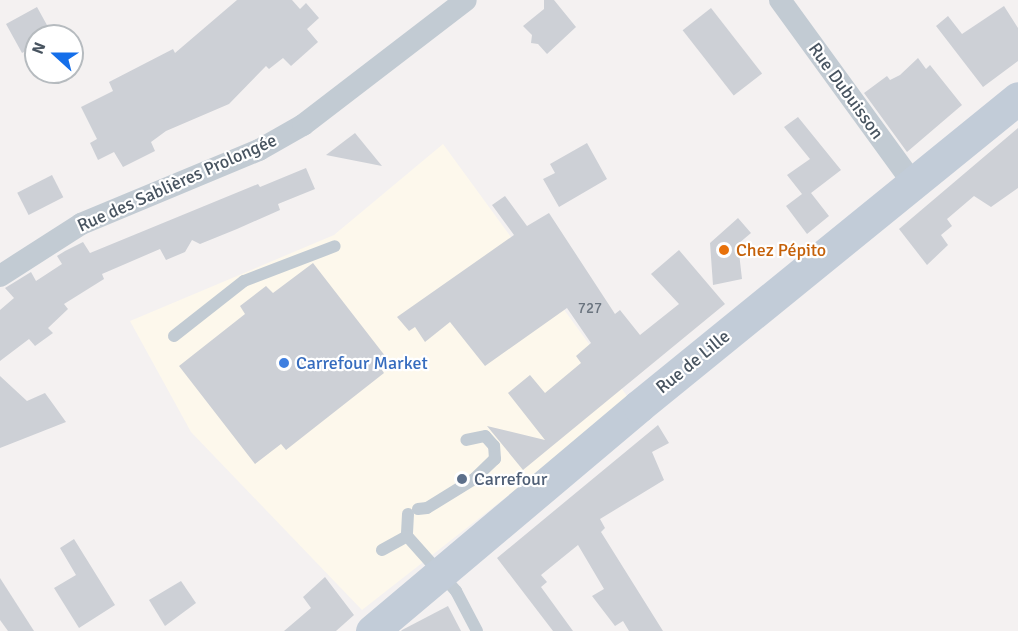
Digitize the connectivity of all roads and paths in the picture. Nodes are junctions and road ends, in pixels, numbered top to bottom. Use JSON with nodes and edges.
{"nodes":[{"id":1,"x":466,"y":0,"type":"edge"},
{"id":2,"x":780,"y":0,"type":"edge"},
{"id":3,"x":1018,"y":98,"type":"edge"},
{"id":4,"x":912,"y":182,"type":"junction"},
{"id":5,"x":335,"y":246,"type":"dead end"},
{"id":6,"x":0,"y":276,"type":"edge"},
{"id":7,"x":174,"y":336,"type":"dead end"},
{"id":8,"x":466,"y":440,"type":"dead end"},
{"id":9,"x":407,"y":536,"type":"junction"},
{"id":10,"x":382,"y":550,"type":"dead end"},
{"id":11,"x":440,"y":573,"type":"junction"},
{"id":12,"x":372,"y":631,"type":"edge"},
{"id":13,"x":477,"y":631,"type":"edge"}],
"edges":[{"from":1,"to":6,"type":"street","name":"Rue des Sablières Prolongée"},
{"from":2,"to":4,"type":"street","name":"Rue Dubuisson"},
{"from":3,"to":4,"type":"main road","name":"Rue de Lille"},
{"from":4,"to":11,"type":"main road","name":"Rue de Lille"},
{"from":5,"to":7,"type":"lane"},
{"from":8,"to":9,"type":"lane"},
{"from":9,"to":10,"type":"lane"},
{"from":9,"to":11,"type":"lane"},
{"from":11,"to":12,"type":"main road","name":"Rue de Lille"},
{"from":11,"to":13,"type":"lane"}]}
